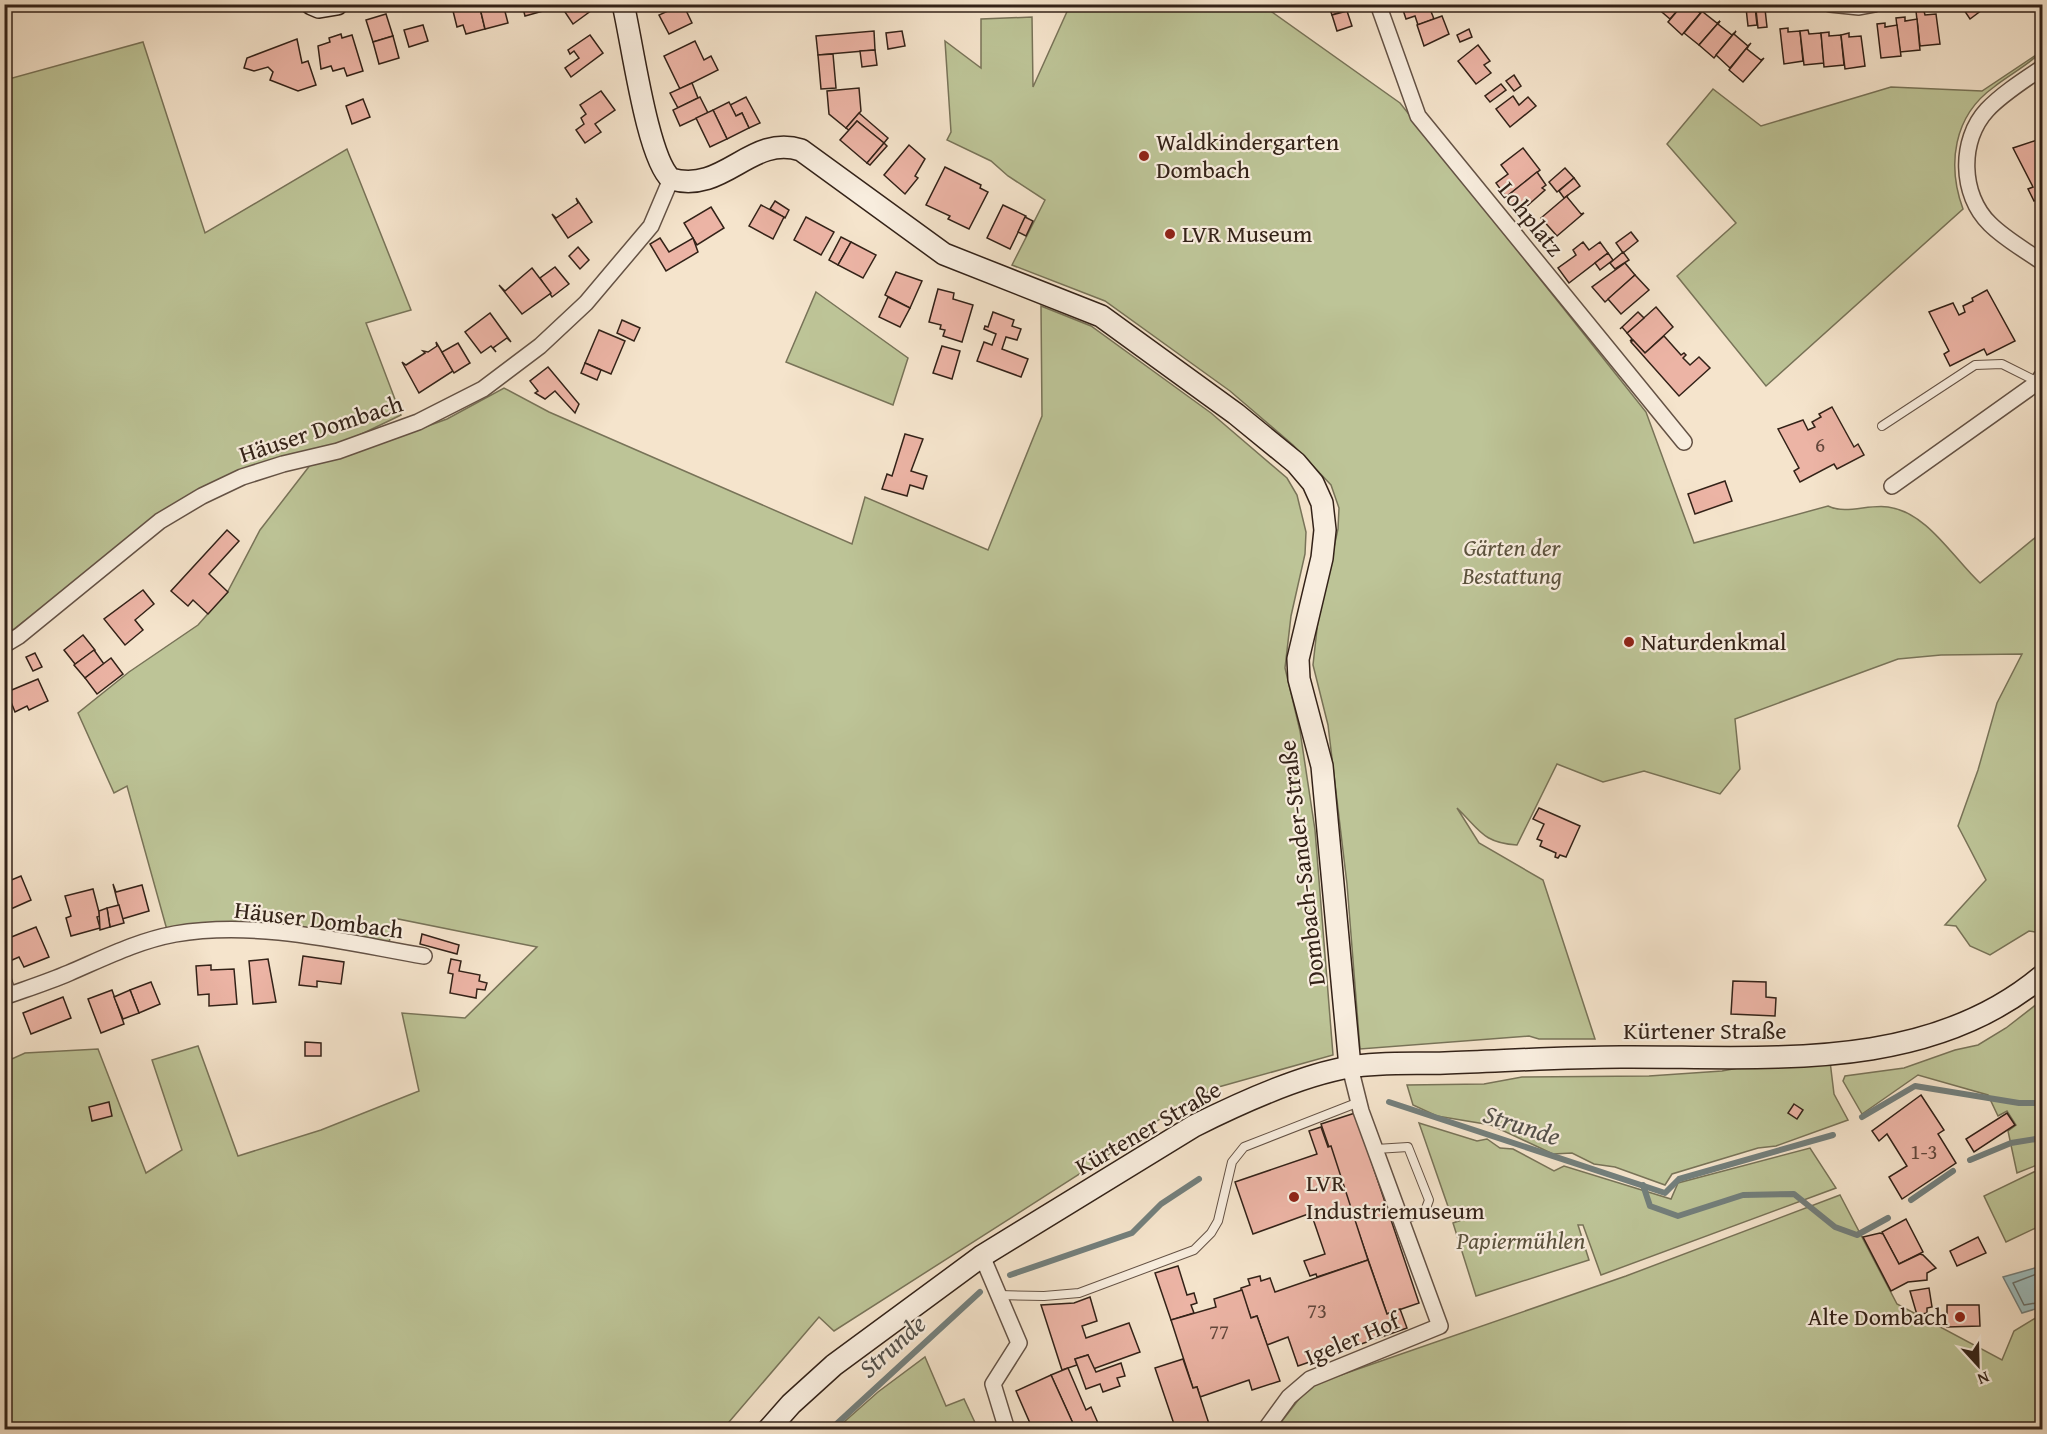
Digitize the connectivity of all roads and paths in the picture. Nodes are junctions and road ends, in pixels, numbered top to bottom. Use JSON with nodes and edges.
{"nodes":[{"id":1,"x":312,"y":4,"type":"edge"},
{"id":2,"x":337,"y":4,"type":"edge"},
{"id":3,"x":623,"y":4,"type":"edge"},
{"id":4,"x":1378,"y":4,"type":"edge"},
{"id":5,"x":1830,"y":4,"type":"edge"},
{"id":6,"x":1875,"y":4,"type":"edge"},
{"id":7,"x":2043,"y":68,"type":"edge"},
{"id":8,"x":671,"y":179,"type":"junction"},
{"id":9,"x":2043,"y":262,"type":"edge"},
{"id":10,"x":2040,"y":379,"type":"edge"},
{"id":11,"x":1882,"y":426,"type":"dead end"},
{"id":12,"x":1684,"y":442,"type":"dead end"},
{"id":13,"x":1892,"y":486,"type":"dead end"},
{"id":14,"x":4,"y":645,"type":"edge"},
{"id":15,"x":424,"y":956,"type":"dead end"},
{"id":16,"x":4,"y":970,"type":"edge"},
{"id":17,"x":2043,"y":976,"type":"edge"},
{"id":18,"x":8,"y":996,"type":"edge"},
{"id":19,"x":1350,"y":1067,"type":"junction"},
{"id":20,"x":1359,"y":1102,"type":"junction"},
{"id":21,"x":1376,"y":1149,"type":"junction"},
{"id":22,"x":1403,"y":1220,"type":"junction"},
{"id":23,"x":982,"y":1256,"type":"junction"},
{"id":24,"x":999,"y":1294,"type":"junction"},
{"id":25,"x":768,"y":1430,"type":"edge"},
{"id":26,"x":1007,"y":1430,"type":"edge"},
{"id":27,"x":1265,"y":1430,"type":"edge"}],
"edges":[{"from":1,"to":2,"type":"street"},
{"from":3,"to":8,"type":"street"},
{"from":4,"to":12,"type":"street","name":"Lohplatz"},
{"from":5,"to":6,"type":"street"},
{"from":7,"to":9,"type":"street"},
{"from":8,"to":14,"type":"street","name":"Häuser Dombach"},
{"from":8,"to":19,"type":"street","name":"Dombach-Sander-Straße"},
{"from":10,"to":11,"type":"lane"},
{"from":10,"to":13,"type":"street"},
{"from":15,"to":18,"type":"street","name":"Häuser Dombach"},
{"from":16,"to":18,"type":"lane"},
{"from":17,"to":19,"type":"street","name":"Kürtener Straße"},
{"from":19,"to":20,"type":"street"},
{"from":19,"to":23,"type":"street","name":"Kürtener Straße"},
{"from":20,"to":21,"type":"street"},
{"from":20,"to":24,"type":"lane"},
{"from":21,"to":22,"type":"street"},
{"from":21,"to":22,"type":"lane"},
{"from":22,"to":27,"type":"street","name":"Igeler Hof"},
{"from":23,"to":24,"type":"street"},
{"from":23,"to":25,"type":"street","name":"Kürtener Straße"},
{"from":24,"to":26,"type":"street"}]}
